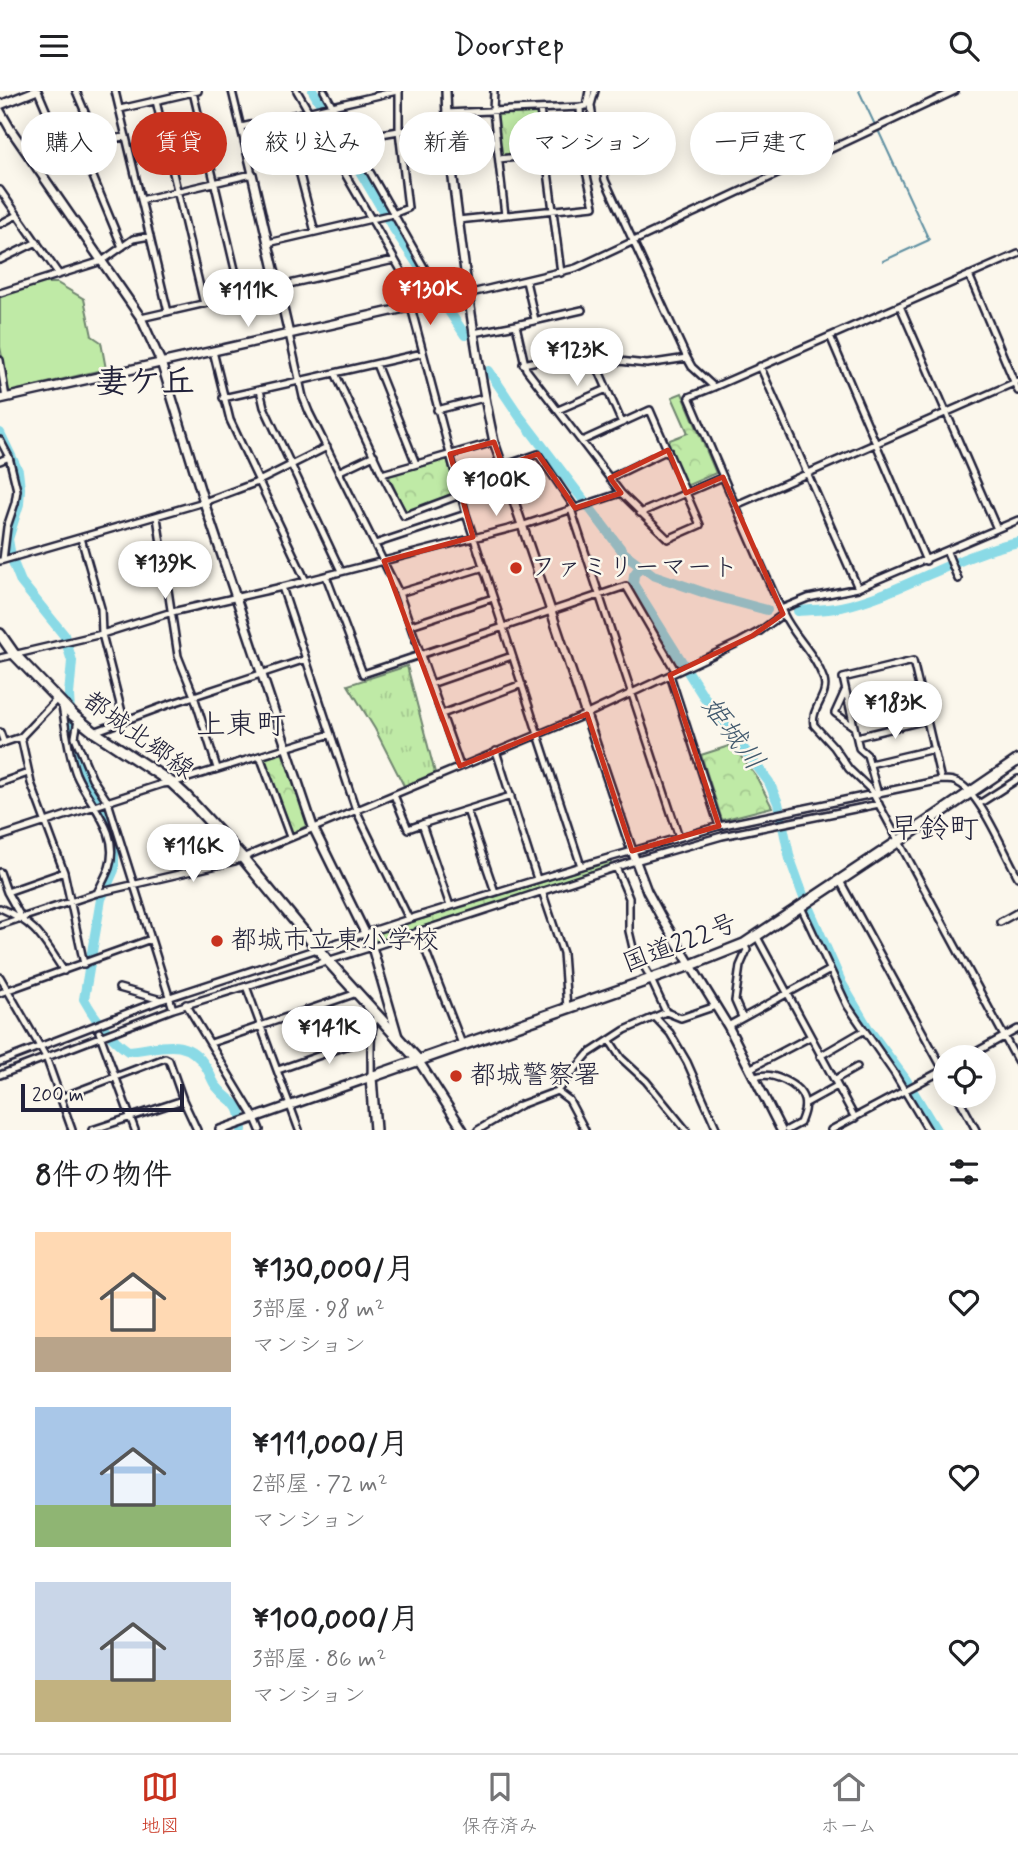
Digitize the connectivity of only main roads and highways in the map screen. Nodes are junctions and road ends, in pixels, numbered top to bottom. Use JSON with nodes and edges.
{"nodes":[{"id":1,"x":0,"y":634,"type":"edge"},
{"id":2,"x":1018,"y":760,"type":"edge"},
{"id":3,"x":418,"y":1060,"type":"junction"},
{"id":4,"x":375,"y":1130,"type":"edge"}],
"edges":[{"from":1,"to":3,"type":"main road","name":"都城北郷線"},
{"from":2,"to":3,"type":"main road","name":"国道222号"},
{"from":3,"to":4,"type":"main road","name":"国道222号"}]}
